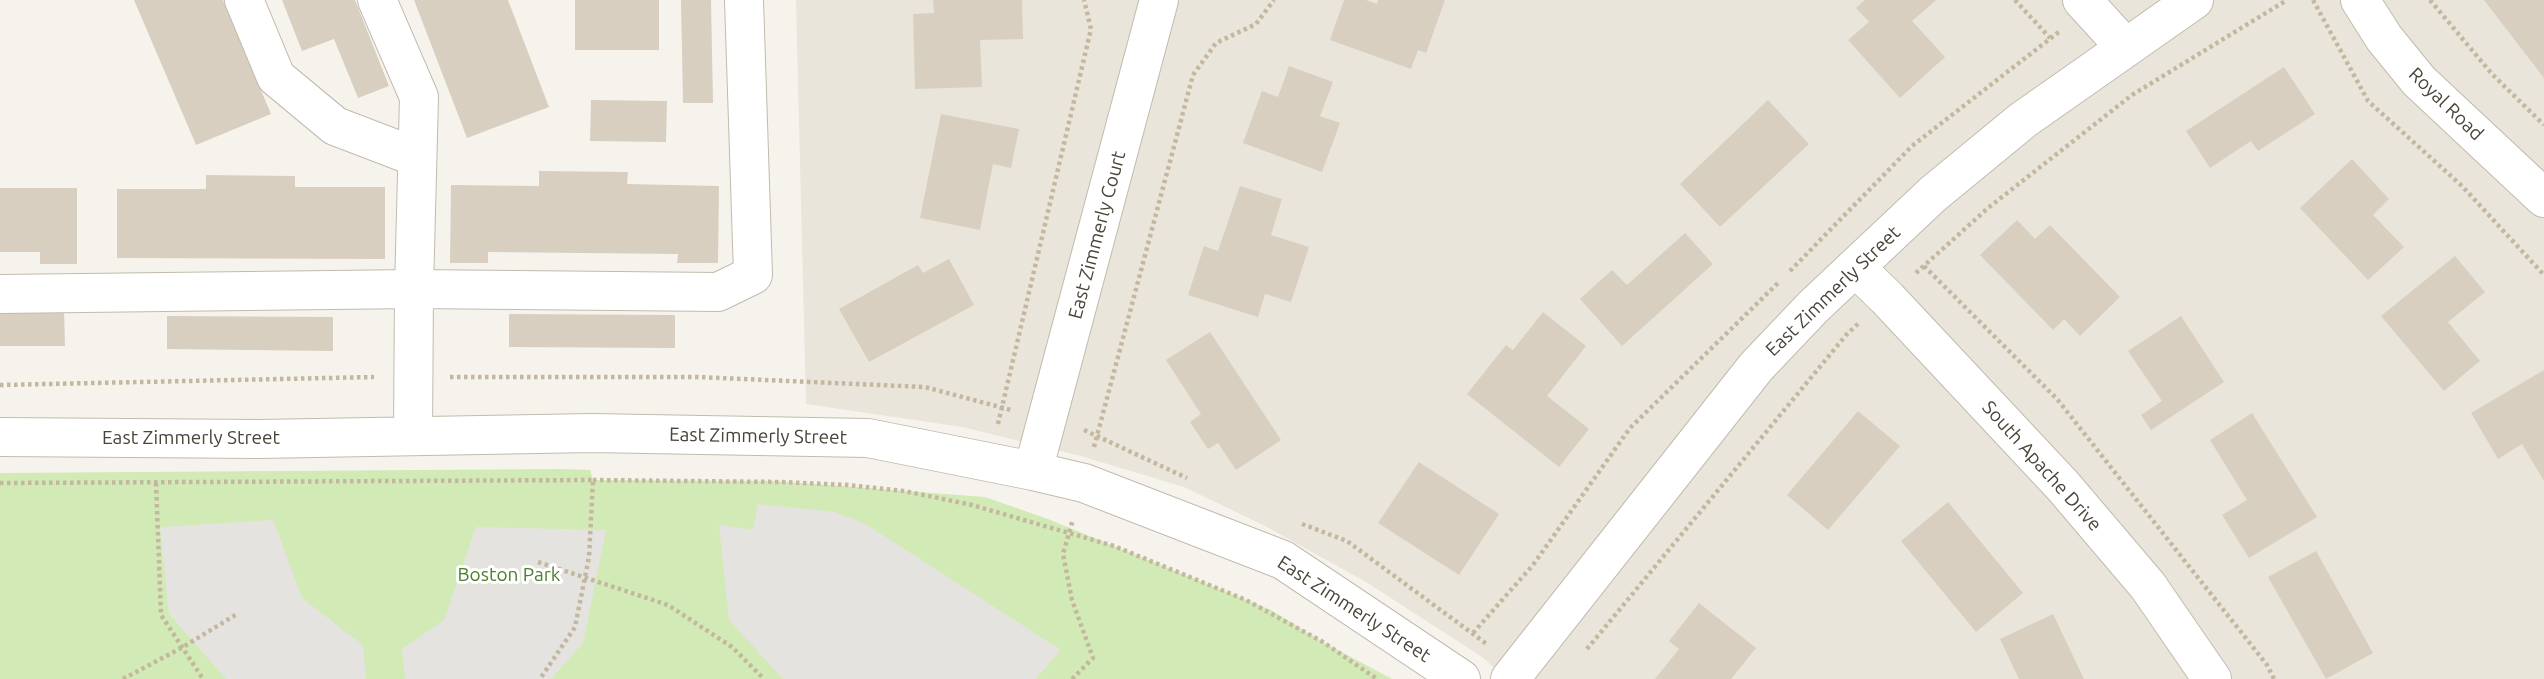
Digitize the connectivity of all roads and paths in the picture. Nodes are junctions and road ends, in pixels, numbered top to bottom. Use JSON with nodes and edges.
{"nodes":[{"id":1,"x":244,"y":0,"type":"edge"},
{"id":2,"x":377,"y":0,"type":"edge"},
{"id":3,"x":744,"y":0,"type":"edge"},
{"id":4,"x":1084,"y":0,"type":"edge"},
{"id":5,"x":1159,"y":0,"type":"edge"},
{"id":6,"x":1274,"y":0,"type":"edge"},
{"id":7,"x":2015,"y":0,"type":"edge"},
{"id":8,"x":2082,"y":0,"type":"edge"},
{"id":9,"x":2194,"y":0,"type":"edge"},
{"id":10,"x":2313,"y":0,"type":"edge"},
{"id":11,"x":2360,"y":0,"type":"edge"},
{"id":12,"x":2430,"y":0,"type":"edge"},
{"id":13,"x":2050,"y":38,"type":"dead end"},
{"id":14,"x":2125,"y":47,"type":"junction"},
{"id":15,"x":2544,"y":125,"type":"edge"},
{"id":16,"x":416,"y":157,"type":"junction"},
{"id":17,"x":2544,"y":198,"type":"edge"},
{"id":18,"x":1924,"y":266,"type":"dead end"},
{"id":19,"x":1856,"y":268,"type":"junction"},
{"id":20,"x":2544,"y":275,"type":"edge"},
{"id":21,"x":414,"y":289,"type":"junction"},
{"id":22,"x":0,"y":294,"type":"edge"},
{"id":23,"x":413,"y":436,"type":"junction"},
{"id":24,"x":0,"y":437,"type":"edge"},
{"id":25,"x":989,"y":462,"type":"junction"},
{"id":26,"x":1033,"y":471,"type":"junction"},
{"id":27,"x":593,"y":480,"type":"junction"},
{"id":28,"x":0,"y":483,"type":"edge"},
{"id":29,"x":156,"y":483,"type":"junction"},
{"id":30,"x":1084,"y":483,"type":"junction"},
{"id":31,"x":978,"y":507,"type":"junction"},
{"id":32,"x":1069,"y":533,"type":"junction"},
{"id":33,"x":538,"y":562,"type":"dead end"},
{"id":34,"x":585,"y":577,"type":"junction"},
{"id":35,"x":237,"y":614,"type":"dead end"},
{"id":36,"x":183,"y":648,"type":"junction"},
{"id":37,"x":123,"y":679,"type":"edge"},
{"id":38,"x":203,"y":679,"type":"edge"},
{"id":39,"x":540,"y":679,"type":"edge"},
{"id":40,"x":764,"y":679,"type":"edge"},
{"id":41,"x":1072,"y":679,"type":"edge"},
{"id":42,"x":1377,"y":679,"type":"edge"},
{"id":43,"x":1461,"y":679,"type":"edge"},
{"id":44,"x":1510,"y":679,"type":"edge"},
{"id":45,"x":2212,"y":679,"type":"edge"},
{"id":46,"x":2274,"y":679,"type":"edge"}],
"edges":[{"from":1,"to":16,"type":"street"},
{"from":2,"to":16,"type":"street"},
{"from":3,"to":21,"type":"street"},
{"from":4,"to":25,"type":"path"},
{"from":5,"to":26,"type":"street","name":"East Zimmerly Court"},
{"from":6,"to":30,"type":"path"},
{"from":7,"to":13,"type":"path"},
{"from":8,"to":14,"type":"street"},
{"from":9,"to":14,"type":"street","name":"East Zimmerly Street"},
{"from":10,"to":20,"type":"path"},
{"from":11,"to":17,"type":"street","name":"Royal Road"},
{"from":12,"to":15,"type":"path"},
{"from":14,"to":19,"type":"street","name":"East Zimmerly Street"},
{"from":16,"to":21,"type":"street"},
{"from":18,"to":46,"type":"path"},
{"from":19,"to":44,"type":"street","name":"East Zimmerly Street"},
{"from":19,"to":45,"type":"street","name":"South Apache Drive"},
{"from":21,"to":22,"type":"street"},
{"from":21,"to":23,"type":"street"},
{"from":23,"to":24,"type":"street","name":"East Zimmerly Street"},
{"from":23,"to":25,"type":"street","name":"East Zimmerly Street"},
{"from":25,"to":26,"type":"street","name":"East Zimmerly Street"},
{"from":25,"to":31,"type":"path"},
{"from":26,"to":30,"type":"street","name":"East Zimmerly Street"},
{"from":27,"to":29,"type":"path"},
{"from":27,"to":31,"type":"path"},
{"from":27,"to":34,"type":"path"},
{"from":28,"to":29,"type":"path"},
{"from":29,"to":36,"type":"path"},
{"from":30,"to":32,"type":"path"},
{"from":30,"to":43,"type":"street","name":"East Zimmerly Street"},
{"from":31,"to":32,"type":"path"},
{"from":32,"to":41,"type":"path"},
{"from":32,"to":42,"type":"path"},
{"from":33,"to":34,"type":"path"},
{"from":34,"to":39,"type":"path"},
{"from":34,"to":40,"type":"path"},
{"from":35,"to":36,"type":"path"},
{"from":36,"to":37,"type":"path"},
{"from":36,"to":38,"type":"path"}]}
